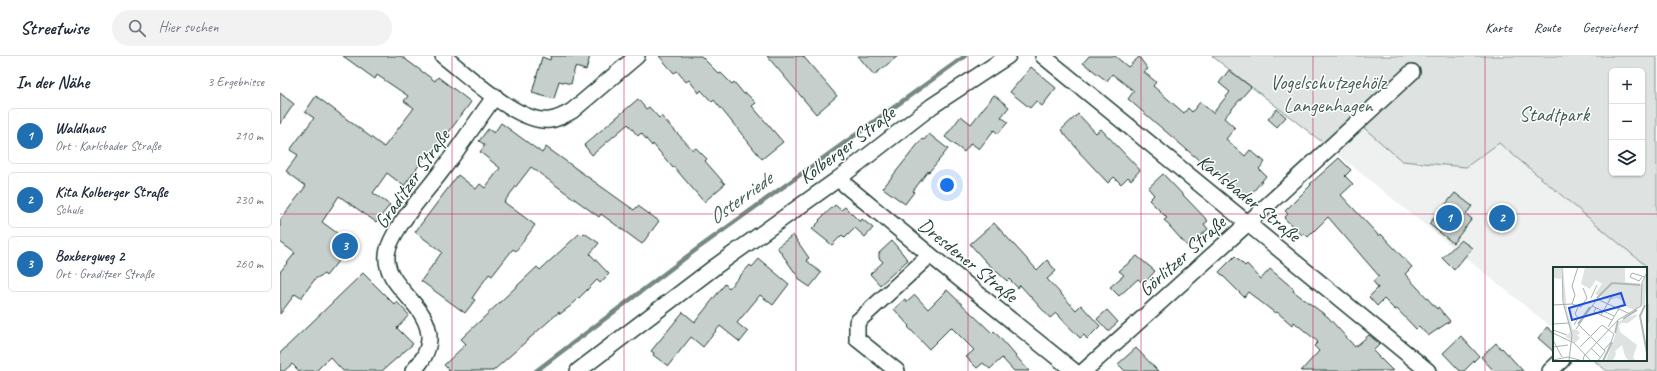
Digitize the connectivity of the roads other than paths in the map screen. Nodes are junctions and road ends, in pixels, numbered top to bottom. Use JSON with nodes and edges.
{"nodes":[{"id":1,"x":443,"y":56,"type":"edge"},
{"id":2,"x":637,"y":56,"type":"edge"},
{"id":3,"x":1008,"y":56,"type":"edge"},
{"id":4,"x":1043,"y":56,"type":"edge"},
{"id":5,"x":1412,"y":72,"type":"dead end"},
{"id":6,"x":495,"y":96,"type":"junction"},
{"id":7,"x":838,"y":178,"type":"junction"},
{"id":8,"x":1248,"y":223,"type":"junction"},
{"id":9,"x":930,"y":255,"type":"junction"},
{"id":10,"x":1561,"y":361,"type":"edge"},
{"id":11,"x":413,"y":371,"type":"edge"},
{"id":12,"x":578,"y":371,"type":"edge"},
{"id":13,"x":897,"y":371,"type":"edge"},
{"id":14,"x":1074,"y":371,"type":"edge"},
{"id":15,"x":1084,"y":371,"type":"edge"},
{"id":16,"x":1428,"y":371,"type":"edge"},
{"id":17,"x":1550,"y":371,"type":"edge"}],
"edges":[{"from":1,"to":6,"type":"street"},
{"from":2,"to":6,"type":"street"},
{"from":3,"to":7,"type":"street","name":"Kolberger Straße"},
{"from":4,"to":8,"type":"street","name":"Karlsbader Straße"},
{"from":5,"to":8,"type":"street","name":"Görlitzer Straße"},
{"from":6,"to":11,"type":"street","name":"Graditzer Straße"},
{"from":7,"to":9,"type":"street","name":"Dresdener Straße"},
{"from":7,"to":12,"type":"street","name":"Kolberger Straße"},
{"from":8,"to":15,"type":"street","name":"Görlitzer Straße"},
{"from":8,"to":16,"type":"street","name":"Karlsbader Straße"},
{"from":9,"to":13,"type":"street"},
{"from":9,"to":14,"type":"street","name":"Dresdener Straße"},
{"from":10,"to":17,"type":"street"}]}
